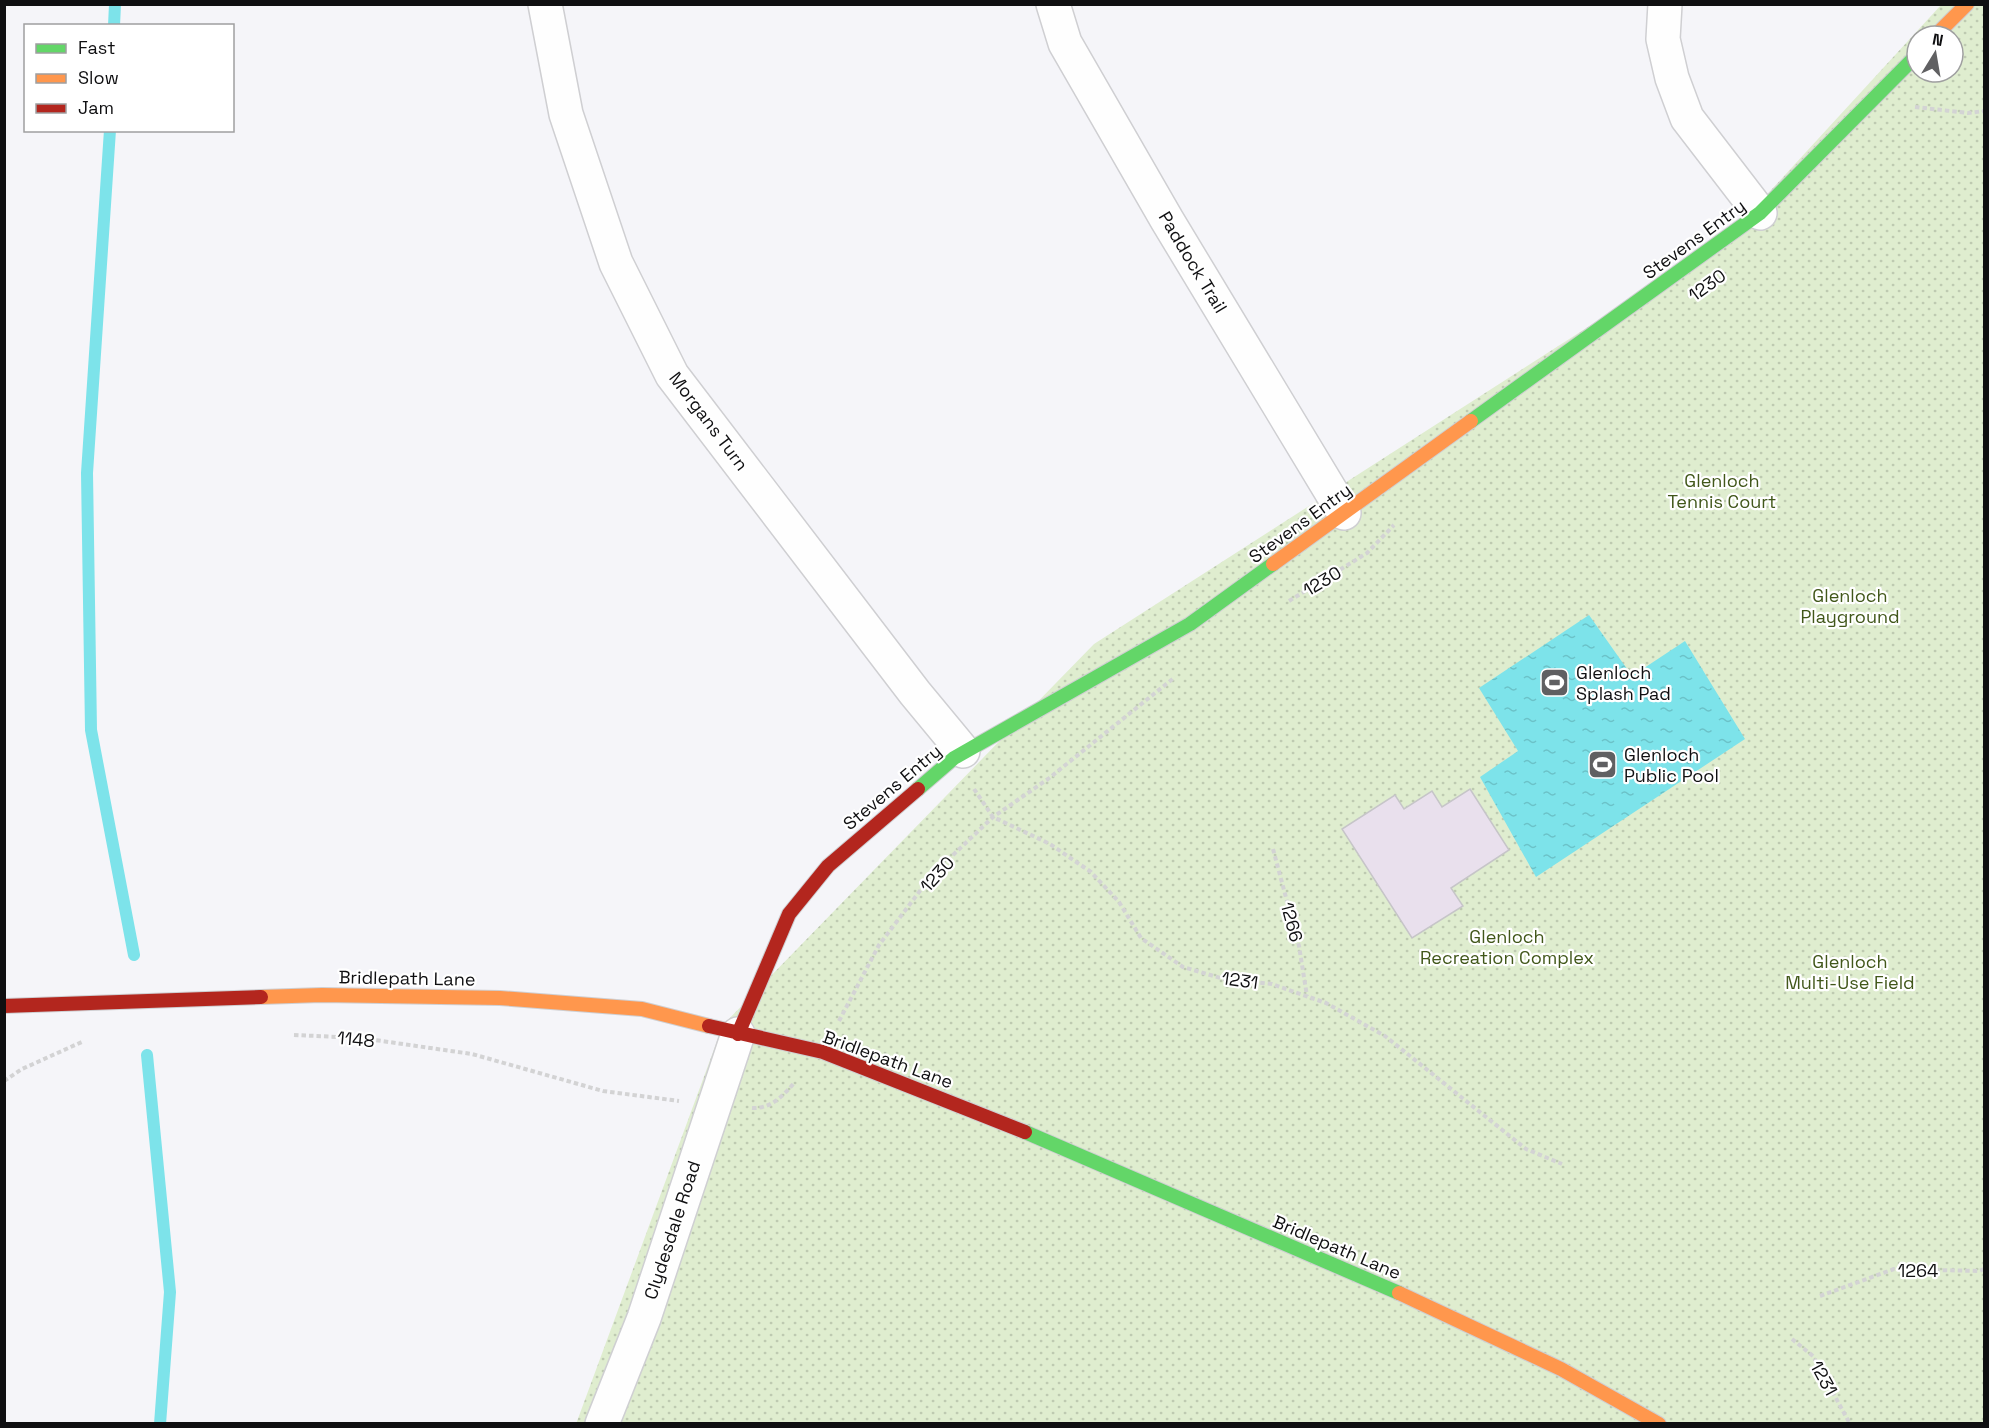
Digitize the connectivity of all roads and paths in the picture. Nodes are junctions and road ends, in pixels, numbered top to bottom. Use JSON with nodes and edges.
{"nodes":[{"id":1,"x":545,"y":4,"type":"edge"},
{"id":2,"x":1053,"y":4,"type":"edge"},
{"id":3,"x":1665,"y":4,"type":"edge"},
{"id":4,"x":1967,"y":4,"type":"edge"},
{"id":5,"x":1947,"y":24,"type":"edge"},
{"id":6,"x":1905,"y":67,"type":"edge"},
{"id":7,"x":1912,"y":107,"type":"dead end"},
{"id":8,"x":1984,"y":111,"type":"edge"},
{"id":9,"x":1760,"y":213,"type":"junction"},
{"id":10,"x":1344,"y":513,"type":"junction"},
{"id":11,"x":1399,"y":521,"type":"dead end"},
{"id":12,"x":1287,"y":602,"type":"dead end"},
{"id":13,"x":1181,"y":672,"type":"dead end"},
{"id":14,"x":959,"y":754,"type":"junction"},
{"id":15,"x":993,"y":817,"type":"junction"},
{"id":16,"x":1273,"y":849,"type":"dead end"},
{"id":17,"x":1307,"y":996,"type":"junction"},
{"id":18,"x":4,"y":1006,"type":"edge"},
{"id":19,"x":738,"y":1034,"type":"junction"},
{"id":20,"x":293,"y":1035,"type":"dead end"},
{"id":21,"x":91,"y":1038,"type":"dead end"},
{"id":22,"x":823,"y":1052,"type":"junction"},
{"id":23,"x":4,"y":1081,"type":"edge"},
{"id":24,"x":712,"y":1105,"type":"junction"},
{"id":25,"x":1562,"y":1164,"type":"dead end"},
{"id":26,"x":1984,"y":1269,"type":"edge"},
{"id":27,"x":1820,"y":1296,"type":"dead end"},
{"id":28,"x":1792,"y":1339,"type":"dead end"},
{"id":29,"x":602,"y":1424,"type":"edge"},
{"id":30,"x":1659,"y":1424,"type":"edge"},
{"id":31,"x":1850,"y":1424,"type":"edge"}],
"edges":[{"from":1,"to":14,"type":"street","name":"Morgans Turn"},
{"from":2,"to":10,"type":"street","name":"Paddock Trail"},
{"from":3,"to":9,"type":"street"},
{"from":4,"to":5,"type":"street"},
{"from":6,"to":9,"type":"street","name":"Stevens Entry"},
{"from":7,"to":8,"type":"path"},
{"from":9,"to":10,"type":"street","name":"Stevens Entry"},
{"from":10,"to":14,"type":"street","name":"Stevens Entry"},
{"from":11,"to":12,"type":"path","name":"1230"},
{"from":13,"to":15,"type":"path","name":"1230"},
{"from":14,"to":15,"type":"path"},
{"from":14,"to":19,"type":"street","name":"Stevens Entry"},
{"from":15,"to":17,"type":"path","name":"1231"},
{"from":15,"to":22,"type":"path","name":"1230"},
{"from":16,"to":17,"type":"path","name":"1266"},
{"from":17,"to":25,"type":"path","name":"1231"},
{"from":18,"to":19,"type":"street","name":"Bridlepath Lane"},
{"from":19,"to":22,"type":"street","name":"Bridlepath Lane"},
{"from":19,"to":24,"type":"street","name":"Clydesdale Road"},
{"from":20,"to":24,"type":"path","name":"1148"},
{"from":21,"to":23,"type":"path"},
{"from":22,"to":24,"type":"path","name":"1230"},
{"from":22,"to":30,"type":"street","name":"Bridlepath Lane"},
{"from":24,"to":29,"type":"street","name":"Clydesdale Road"},
{"from":26,"to":27,"type":"path","name":"1264"},
{"from":28,"to":31,"type":"path","name":"1231"}]}
